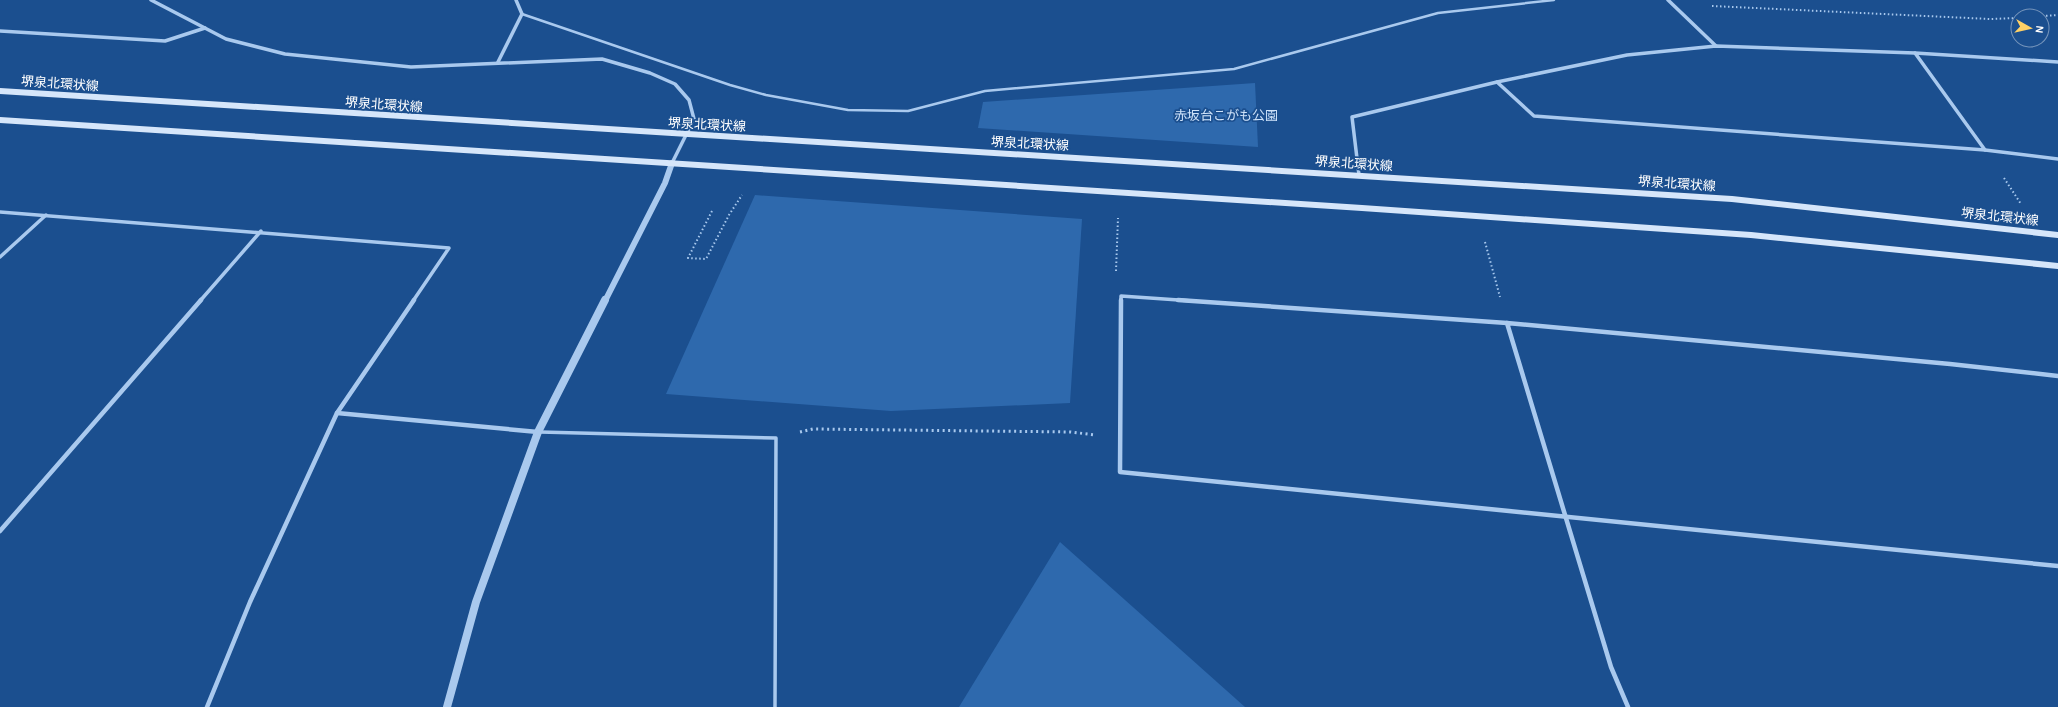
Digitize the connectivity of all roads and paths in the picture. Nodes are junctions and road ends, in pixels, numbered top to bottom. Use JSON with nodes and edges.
{"nodes":[{"id":1,"x":151,"y":0,"type":"edge"},
{"id":2,"x":516,"y":0,"type":"edge"},
{"id":3,"x":1554,"y":0,"type":"edge"},
{"id":4,"x":1668,"y":0,"type":"edge"},
{"id":5,"x":1675,"y":6,"type":"junction"},
{"id":6,"x":522,"y":14,"type":"junction"},
{"id":7,"x":2010,"y":18,"type":"edge"},
{"id":8,"x":205,"y":28,"type":"junction"},
{"id":9,"x":0,"y":31,"type":"edge"},
{"id":10,"x":1716,"y":46,"type":"junction"},
{"id":11,"x":1914,"y":53,"type":"junction"},
{"id":12,"x":498,"y":62,"type":"junction"},
{"id":13,"x":2058,"y":62,"type":"edge"},
{"id":14,"x":1497,"y":82,"type":"junction"},
{"id":15,"x":0,"y":91,"type":"edge"},
{"id":16,"x":0,"y":120,"type":"edge"},
{"id":17,"x":687,"y":134,"type":"junction"},
{"id":18,"x":1985,"y":150,"type":"junction"},
{"id":19,"x":2058,"y":159,"type":"edge"},
{"id":20,"x":672,"y":163,"type":"junction"},
{"id":21,"x":1359,"y":175,"type":"junction"},
{"id":22,"x":712,"y":211,"type":"dead end"},
{"id":23,"x":0,"y":212,"type":"edge"},
{"id":24,"x":728,"y":215,"type":"dead end"},
{"id":25,"x":46,"y":216,"type":"junction"},
{"id":26,"x":1118,"y":217,"type":"dead end"},
{"id":27,"x":260,"y":231,"type":"junction"},
{"id":28,"x":2058,"y":235,"type":"edge"},
{"id":29,"x":1484,"y":240,"type":"dead end"},
{"id":30,"x":0,"y":257,"type":"edge"},
{"id":31,"x":2058,"y":266,"type":"edge"},
{"id":32,"x":1121,"y":296,"type":"junction"},
{"id":33,"x":1507,"y":323,"type":"junction"},
{"id":34,"x":2058,"y":376,"type":"edge"},
{"id":35,"x":337,"y":413,"type":"junction"},
{"id":36,"x":538,"y":432,"type":"junction"},
{"id":37,"x":776,"y":438,"type":"junction"},
{"id":38,"x":1121,"y":440,"type":"junction"},
{"id":39,"x":1564,"y":516,"type":"junction"},
{"id":40,"x":0,"y":531,"type":"edge"},
{"id":41,"x":2058,"y":566,"type":"edge"},
{"id":42,"x":207,"y":707,"type":"edge"},
{"id":43,"x":447,"y":707,"type":"edge"},
{"id":44,"x":775,"y":707,"type":"edge"},
{"id":45,"x":1628,"y":707,"type":"edge"}],
"edges":[{"from":1,"to":8,"type":"street"},
{"from":2,"to":6,"type":"street"},
{"from":3,"to":6,"type":"lane"},
{"from":4,"to":5,"type":"street"},
{"from":5,"to":7,"type":"path"},
{"from":5,"to":10,"type":"street"},
{"from":6,"to":12,"type":"street"},
{"from":8,"to":9,"type":"street"},
{"from":8,"to":12,"type":"street"},
{"from":10,"to":11,"type":"street"},
{"from":10,"to":14,"type":"street"},
{"from":11,"to":13,"type":"street"},
{"from":11,"to":18,"type":"street"},
{"from":12,"to":17,"type":"street"},
{"from":14,"to":18,"type":"street"},
{"from":14,"to":21,"type":"street"},
{"from":15,"to":17,"type":"main road","name":"堺泉北環状線"},
{"from":16,"to":20,"type":"main road"},
{"from":17,"to":20,"type":"street"},
{"from":17,"to":21,"type":"main road","name":"堺泉北環状線"},
{"from":18,"to":19,"type":"street"},
{"from":20,"to":31,"type":"main road"},
{"from":20,"to":36,"type":"street"},
{"from":21,"to":28,"type":"main road","name":"堺泉北環状線"},
{"from":22,"to":24,"type":"path"},
{"from":23,"to":25,"type":"street"},
{"from":25,"to":27,"type":"street"},
{"from":25,"to":30,"type":"street"},
{"from":26,"to":32,"type":"path"},
{"from":27,"to":35,"type":"street"},
{"from":27,"to":40,"type":"street"},
{"from":29,"to":33,"type":"path"},
{"from":32,"to":33,"type":"street"},
{"from":32,"to":38,"type":"street"},
{"from":33,"to":34,"type":"street"},
{"from":33,"to":39,"type":"street"},
{"from":35,"to":36,"type":"street"},
{"from":35,"to":42,"type":"street"},
{"from":36,"to":37,"type":"lane"},
{"from":36,"to":43,"type":"street"},
{"from":37,"to":38,"type":"path"},
{"from":37,"to":44,"type":"lane"},
{"from":38,"to":39,"type":"street"},
{"from":39,"to":41,"type":"street"},
{"from":39,"to":45,"type":"street"}]}
